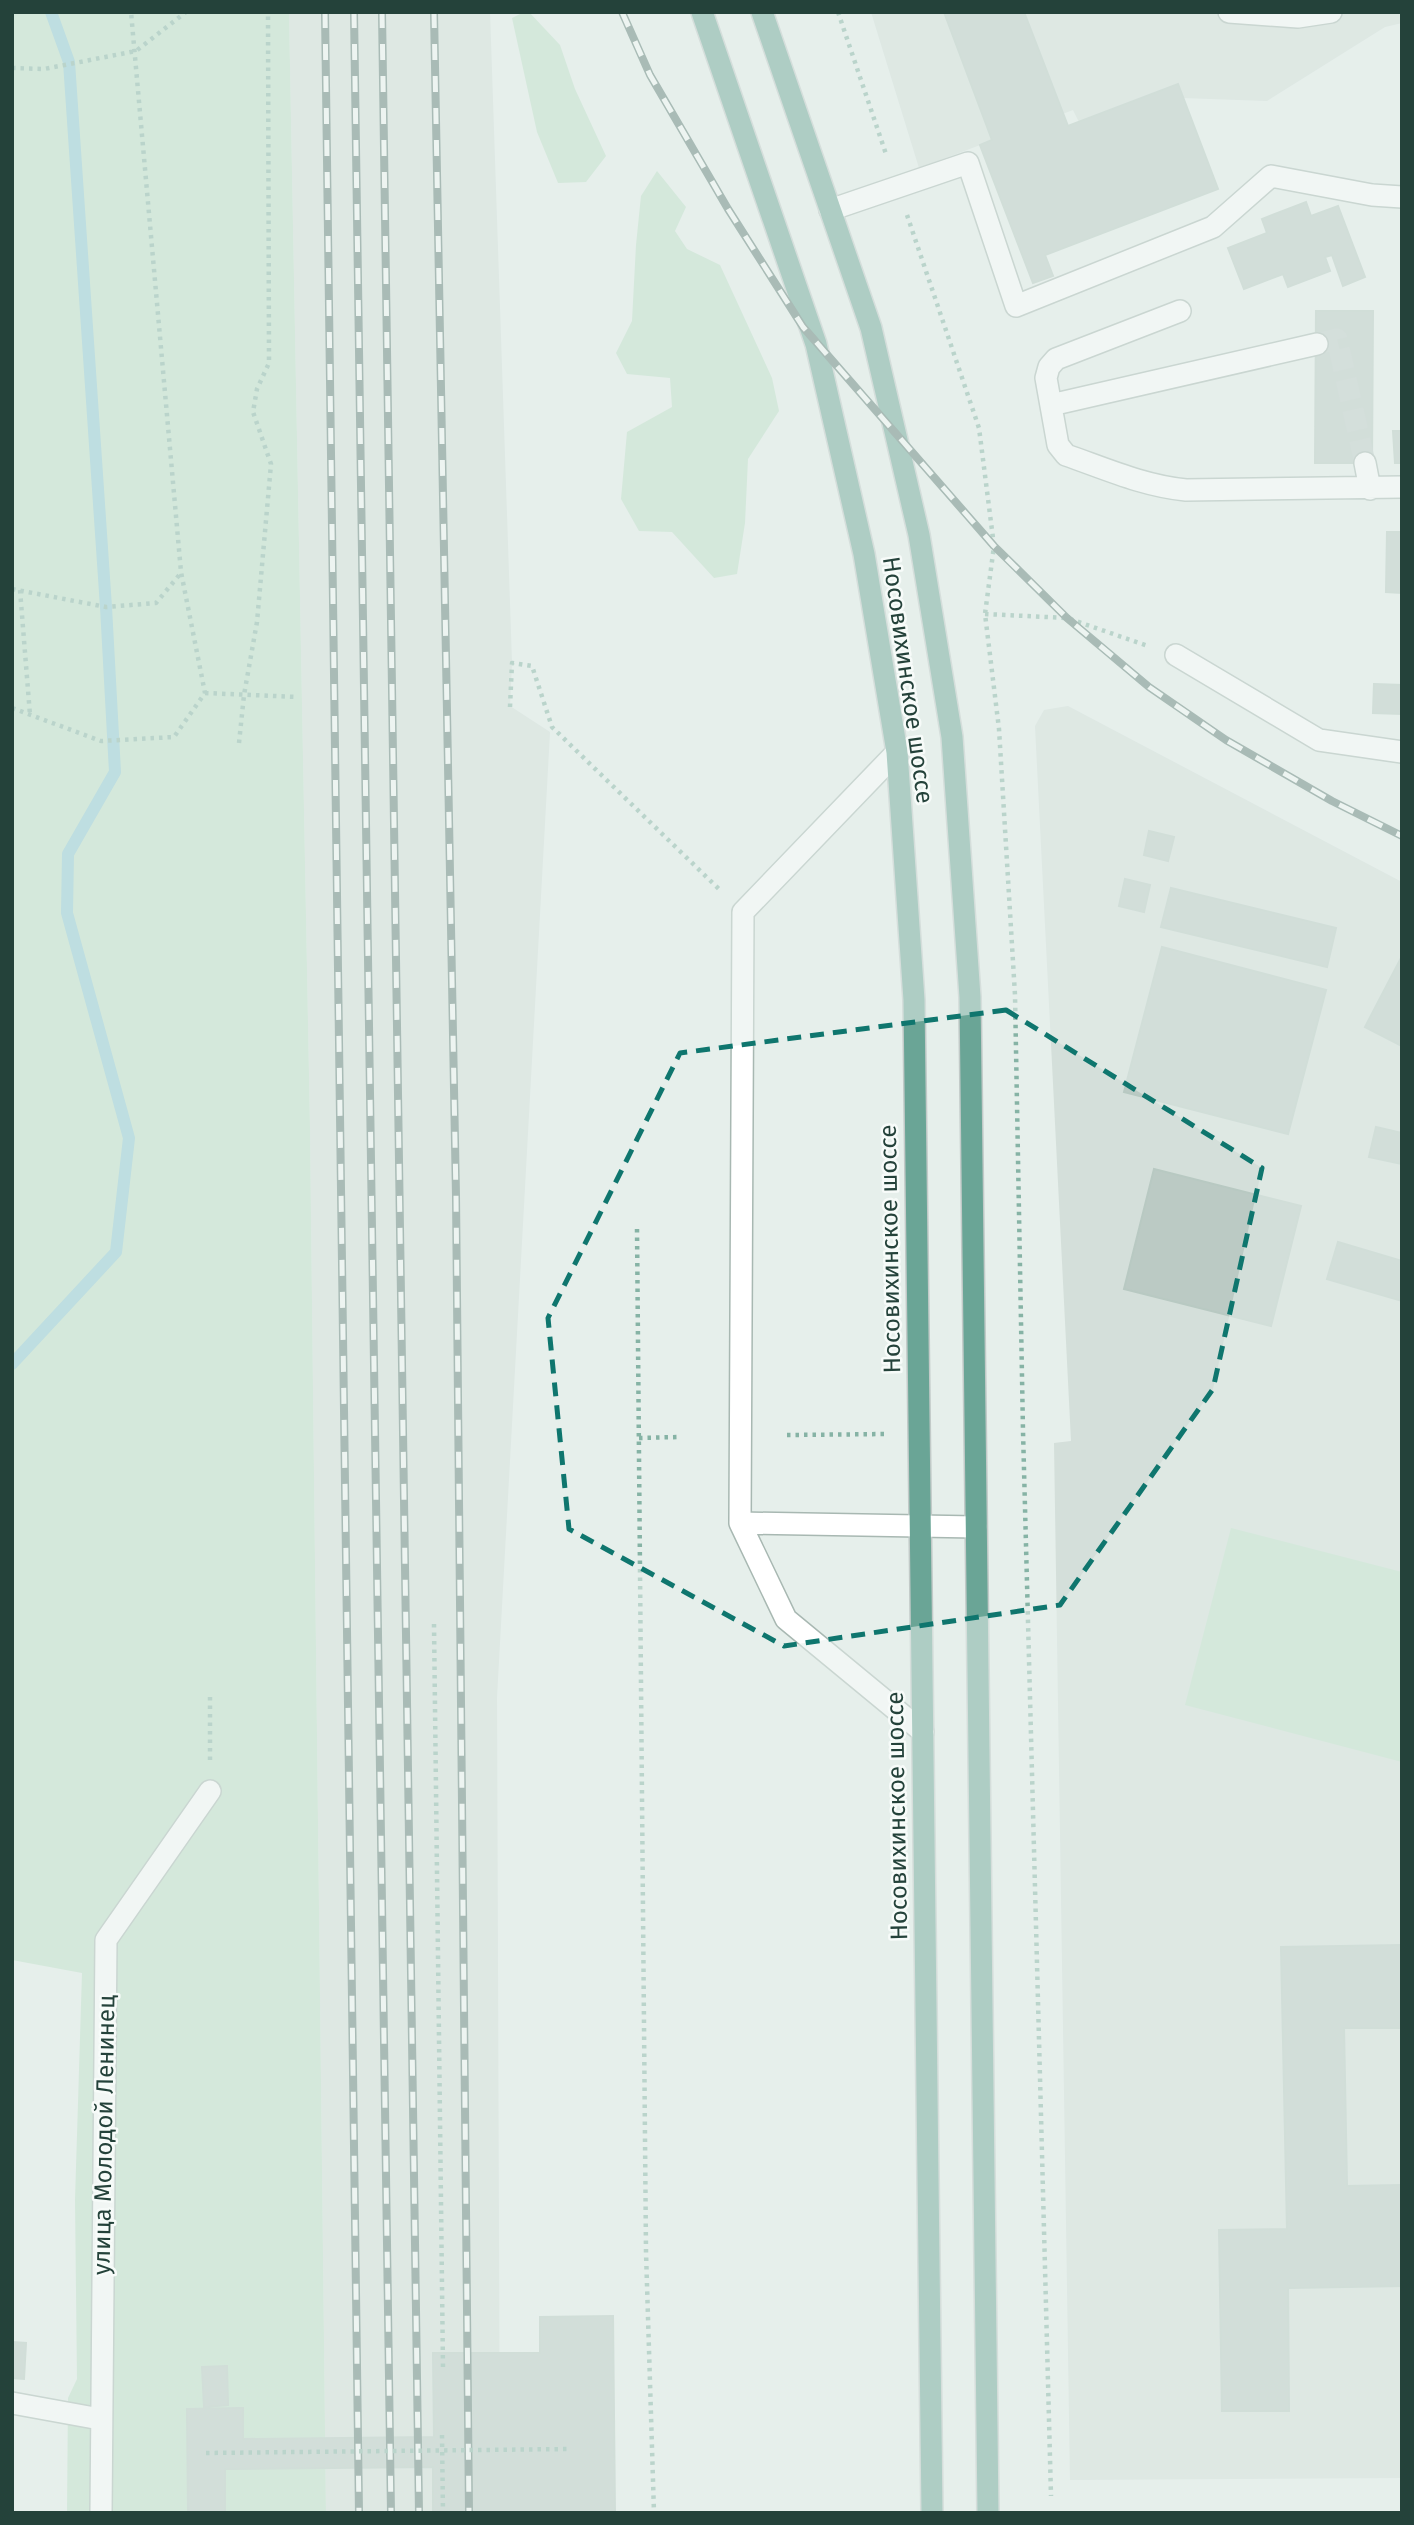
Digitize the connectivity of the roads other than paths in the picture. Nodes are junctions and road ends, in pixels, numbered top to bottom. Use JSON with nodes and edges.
{"nodes":[{"id":1,"x":702,"y":12,"type":"edge"},
{"id":2,"x":762,"y":12,"type":"edge"},
{"id":3,"x":1229,"y":12,"type":"edge"},
{"id":4,"x":1331,"y":12,"type":"edge"},
{"id":5,"x":1402,"y":197,"type":"edge"},
{"id":6,"x":830,"y":211,"type":"junction"},
{"id":7,"x":1180,"y":311,"type":"dead end"},
{"id":8,"x":1317,"y":344,"type":"tunnel mouth"},
{"id":9,"x":1051,"y":405,"type":"junction"},
{"id":10,"x":1365,"y":463,"type":"tunnel mouth"},
{"id":11,"x":1402,"y":487,"type":"edge"},
{"id":12,"x":1370,"y":489,"type":"junction"},
{"id":13,"x":1176,"y":655,"type":"road end"},
{"id":14,"x":897,"y":752,"type":"junction"},
{"id":15,"x":1402,"y":752,"type":"edge"},
{"id":16,"x":740,"y":1523,"type":"junction"},
{"id":17,"x":919,"y":1527,"type":"junction"},
{"id":18,"x":976,"y":1527,"type":"junction"},
{"id":19,"x":923,"y":1732,"type":"junction"},
{"id":20,"x":210,"y":1791,"type":"road end"},
{"id":21,"x":12,"y":2403,"type":"edge"},
{"id":22,"x":100,"y":2419,"type":"junction"},
{"id":23,"x":100,"y":2513,"type":"edge"},
{"id":24,"x":932,"y":2513,"type":"edge"},
{"id":25,"x":988,"y":2513,"type":"edge"}],
"edges":[{"from":1,"to":14,"type":"main road","name":"Носовихинское шоссе"},
{"from":2,"to":6,"type":"main road","name":"Носовихинское шоссе"},
{"from":3,"to":4,"type":"street"},
{"from":5,"to":6,"type":"street"},
{"from":6,"to":18,"type":"main road","name":"Носовихинское шоссе"},
{"from":7,"to":9,"type":"street"},
{"from":8,"to":9,"type":"street"},
{"from":9,"to":12,"type":"street"},
{"from":10,"to":12,"type":"street"},
{"from":11,"to":12,"type":"street"},
{"from":13,"to":15,"type":"street"},
{"from":14,"to":16,"type":"street"},
{"from":14,"to":17,"type":"main road","name":"Носовихинское шоссе"},
{"from":16,"to":17,"type":"street"},
{"from":16,"to":19,"type":"street"},
{"from":17,"to":18,"type":"street"},
{"from":17,"to":19,"type":"main road","name":"Носовихинское шоссе"},
{"from":18,"to":25,"type":"main road","name":"Носовихинское шоссе"},
{"from":19,"to":24,"type":"main road","name":"Носовихинское шоссе"},
{"from":20,"to":22,"type":"street","name":"улица Молодой Ленинец"},
{"from":21,"to":22,"type":"street"},
{"from":22,"to":23,"type":"street","name":"улица Молодой Ленинец"}]}
